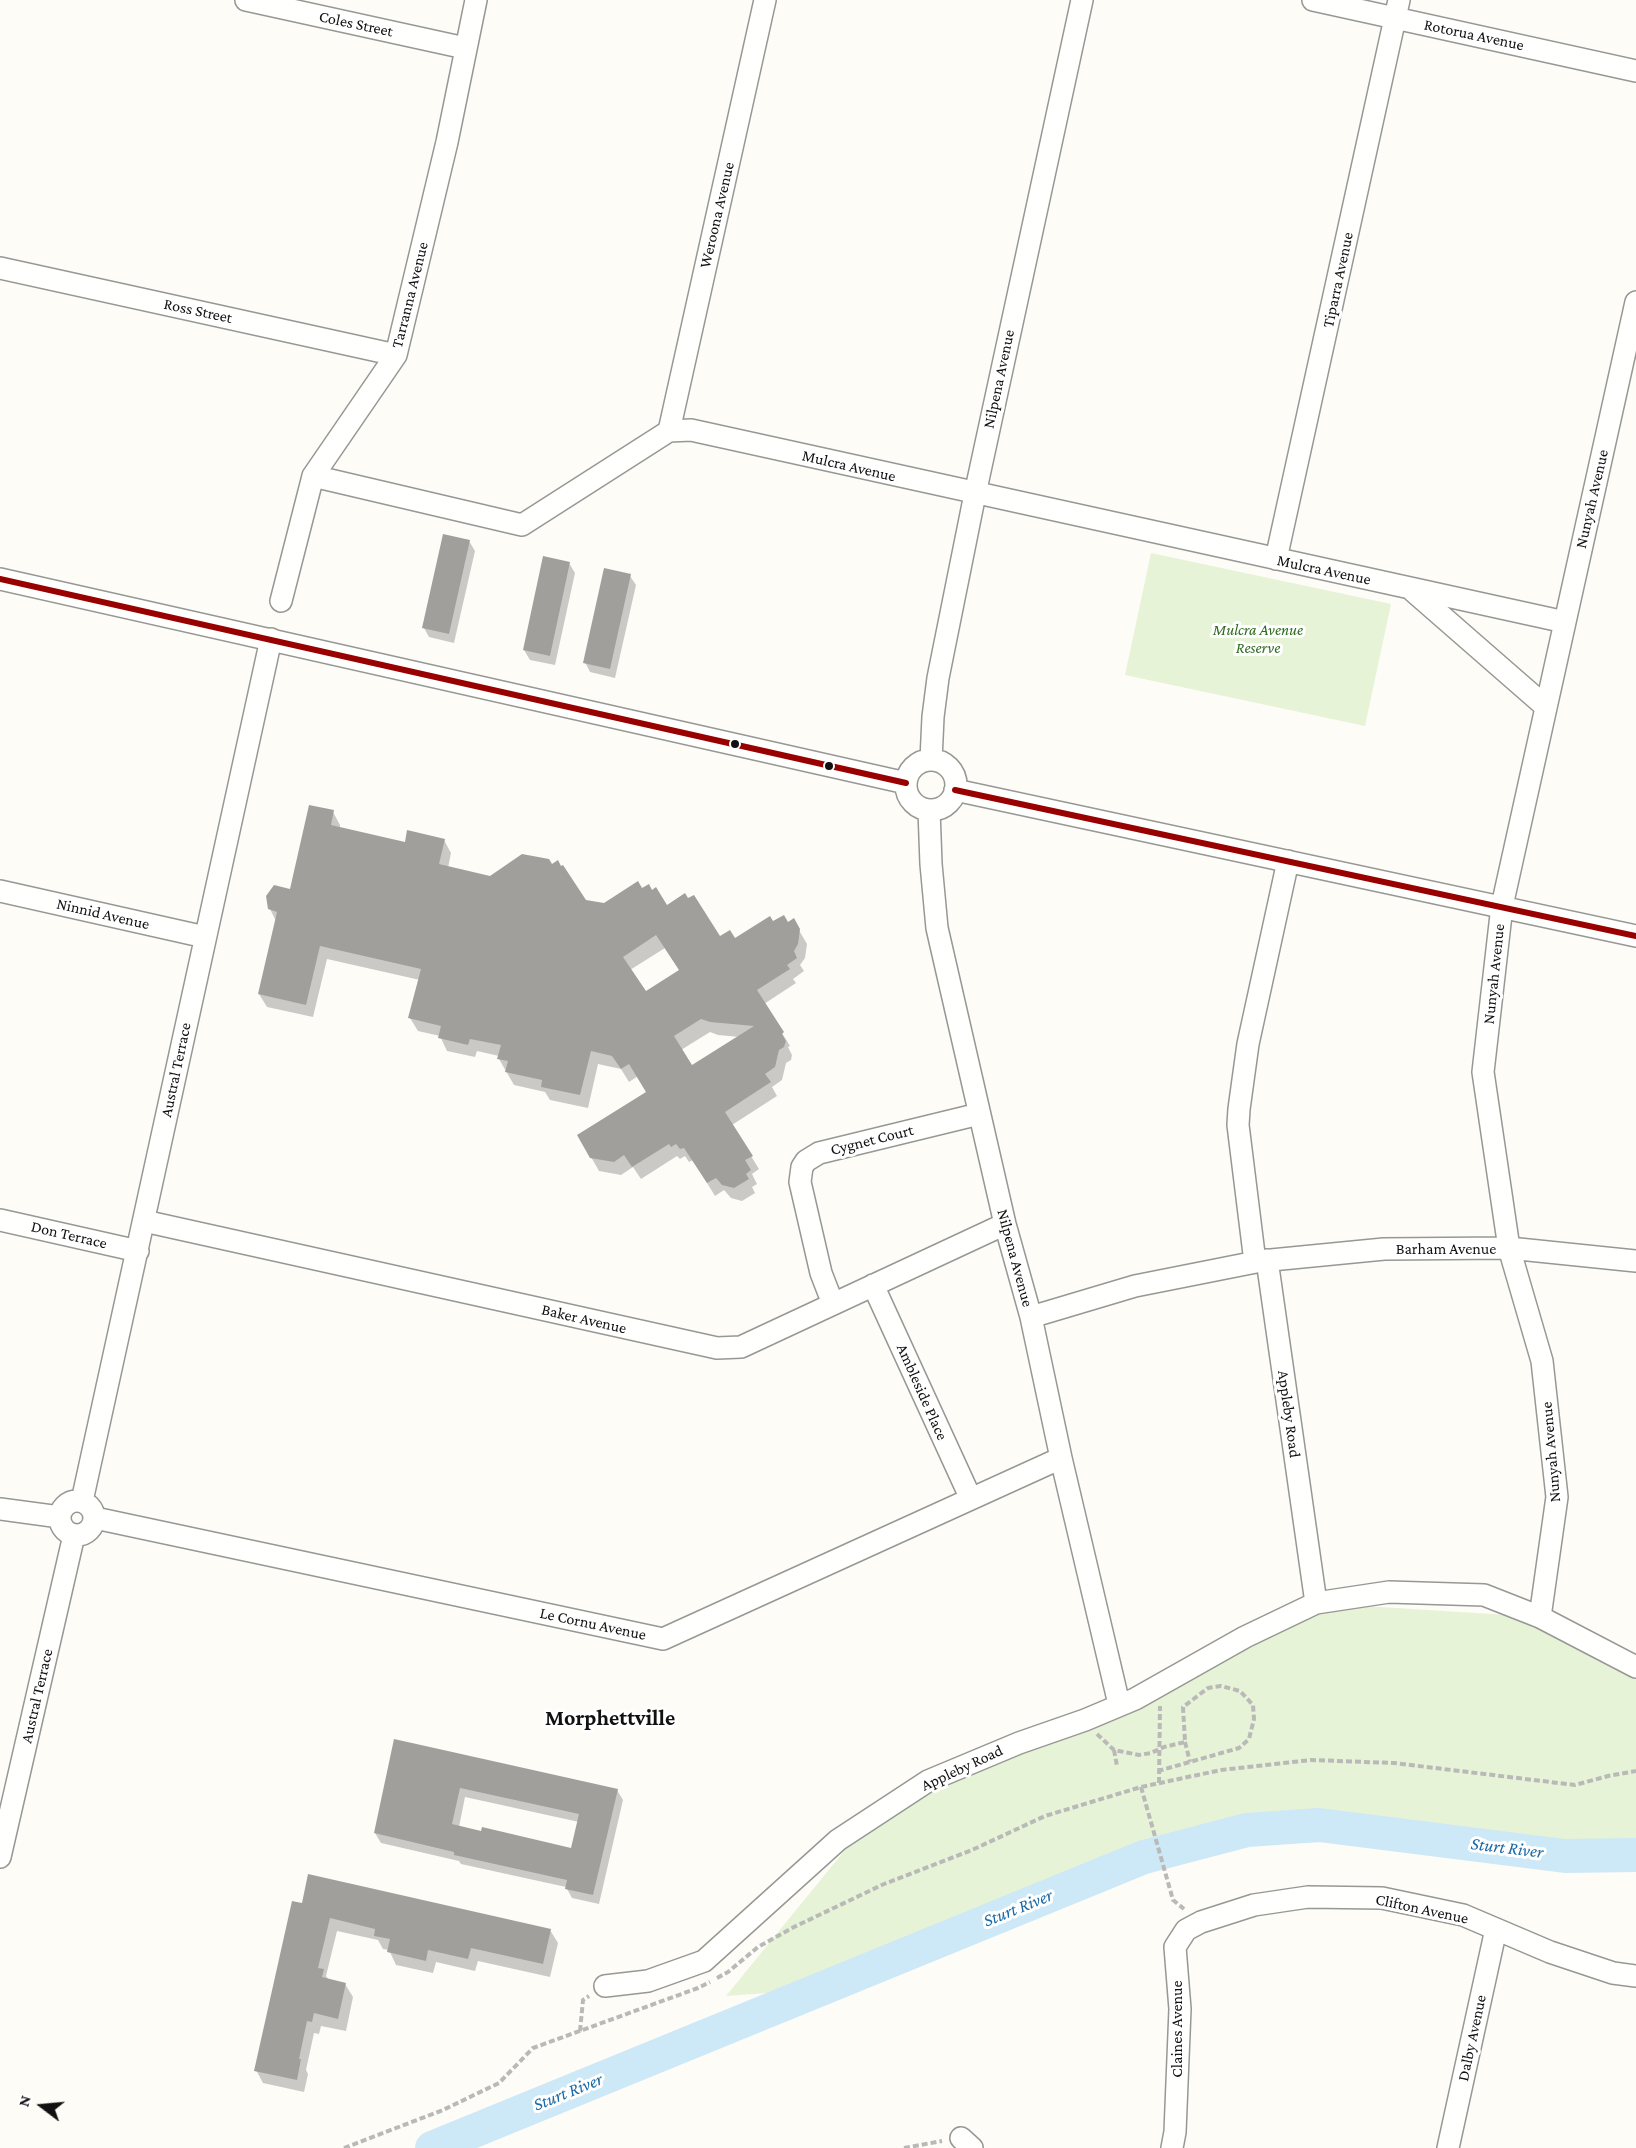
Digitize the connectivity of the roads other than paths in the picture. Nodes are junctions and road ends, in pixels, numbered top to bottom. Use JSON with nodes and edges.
{"nodes":[{"id":1,"x":246,"y":0,"type":"edge"},
{"id":2,"x":476,"y":0,"type":"edge"},
{"id":3,"x":765,"y":0,"type":"edge"},
{"id":4,"x":1082,"y":0,"type":"edge"},
{"id":5,"x":1313,"y":0,"type":"edge"},
{"id":6,"x":1397,"y":9,"type":"edge"},
{"id":7,"x":465,"y":48,"type":"junction"},
{"id":8,"x":1636,"y":71,"type":"edge"},
{"id":9,"x":0,"y":268,"type":"edge"},
{"id":10,"x":1636,"y":302,"type":"edge"},
{"id":11,"x":396,"y":355,"type":"junction"},
{"id":12,"x":669,"y":431,"type":"junction"},
{"id":13,"x":313,"y":476,"type":"junction"},
{"id":14,"x":975,"y":494,"type":"junction"},
{"id":15,"x":1276,"y":559,"type":"junction"},
{"id":16,"x":0,"y":579,"type":"edge"},
{"id":17,"x":1410,"y":588,"type":"junction"},
{"id":18,"x":281,"y":601,"type":"dead end"},
{"id":19,"x":1564,"y":622,"type":"junction"},
{"id":20,"x":271,"y":639,"type":"junction"},
{"id":21,"x":1546,"y":706,"type":"junction"},
{"id":22,"x":931,"y":760,"type":"junction"},
{"id":23,"x":906,"y":783,"type":"junction"},
{"id":24,"x":956,"y":790,"type":"junction"},
{"id":25,"x":929,"y":810,"type":"junction"},
{"id":26,"x":1288,"y":861,"type":"junction"},
{"id":27,"x":0,"y":891,"type":"edge"},
{"id":28,"x":1502,"y":906,"type":"junction"},
{"id":29,"x":1636,"y":936,"type":"edge"},
{"id":30,"x":206,"y":937,"type":"junction"},
{"id":31,"x":979,"y":1114,"type":"junction"},
{"id":32,"x":0,"y":1220,"type":"edge"},
{"id":33,"x":144,"y":1221,"type":"junction"},
{"id":34,"x":1005,"y":1224,"type":"junction"},
{"id":35,"x":1509,"y":1248,"type":"junction"},
{"id":36,"x":138,"y":1251,"type":"junction"},
{"id":37,"x":1261,"y":1261,"type":"junction"},
{"id":38,"x":1636,"y":1261,"type":"edge"},
{"id":39,"x":873,"y":1285,"type":"junction"},
{"id":40,"x":833,"y":1304,"type":"junction"},
{"id":41,"x":1031,"y":1317,"type":"junction"},
{"id":42,"x":1061,"y":1458,"type":"junction"},
{"id":43,"x":971,"y":1499,"type":"junction"},
{"id":44,"x":82,"y":1501,"type":"junction"},
{"id":45,"x":0,"y":1509,"type":"edge"},
{"id":46,"x":60,"y":1517,"type":"junction"},
{"id":47,"x":95,"y":1518,"type":"junction"},
{"id":48,"x":75,"y":1535,"type":"junction"},
{"id":49,"x":1316,"y":1603,"type":"junction"},
{"id":50,"x":1540,"y":1617,"type":"junction"},
{"id":51,"x":1636,"y":1667,"type":"edge"},
{"id":52,"x":1119,"y":1704,"type":"junction"},
{"id":53,"x":1,"y":1846,"type":"edge"},
{"id":54,"x":1201,"y":1922,"type":"joint"},
{"id":55,"x":1496,"y":1929,"type":"junction"},
{"id":56,"x":1636,"y":1976,"type":"edge"},
{"id":57,"x":605,"y":1986,"type":"road end"},
{"id":58,"x":1172,"y":2148,"type":"edge"},
{"id":59,"x":1448,"y":2148,"type":"edge"}],
"edges":[{"from":1,"to":7,"type":"street","name":"Coles Street"},
{"from":2,"to":7,"type":"street","name":"Tarranna Avenue"},
{"from":3,"to":12,"type":"street","name":"Weroona Avenue"},
{"from":4,"to":14,"type":"street","name":"Nilpena Avenue"},
{"from":5,"to":6,"type":"street","name":"Rotorua Avenue"},
{"from":6,"to":8,"type":"street","name":"Rotorua Avenue"},
{"from":6,"to":15,"type":"street","name":"Tiparra Avenue"},
{"from":7,"to":11,"type":"street","name":"Tarranna Avenue"},
{"from":9,"to":11,"type":"street","name":"Ross Street"},
{"from":10,"to":19,"type":"street","name":"Nunyah Avenue"},
{"from":11,"to":13,"type":"street","name":"Tarranna Avenue"},
{"from":12,"to":13,"type":"street"},
{"from":12,"to":14,"type":"street","name":"Mulcra Avenue"},
{"from":13,"to":18,"type":"street","name":"Tarranna Avenue"},
{"from":14,"to":15,"type":"street","name":"Mulcra Avenue"},
{"from":14,"to":22,"type":"street","name":"Nilpena Avenue"},
{"from":15,"to":17,"type":"street","name":"Mulcra Avenue"},
{"from":16,"to":20,"type":"street"},
{"from":17,"to":19,"type":"street","name":"Mulcra Avenue"},
{"from":17,"to":21,"type":"street","name":"Mulcra Avenue"},
{"from":19,"to":21,"type":"street","name":"Nunyah Avenue"},
{"from":20,"to":23,"type":"street"},
{"from":20,"to":30,"type":"street","name":"Austral Terrace"},
{"from":21,"to":28,"type":"street","name":"Nunyah Avenue"},
{"from":22,"to":23,"type":"street"},
{"from":22,"to":24,"type":"street"},
{"from":23,"to":25,"type":"street"},
{"from":24,"to":25,"type":"street"},
{"from":24,"to":26,"type":"street"},
{"from":25,"to":31,"type":"street","name":"Nilpena Avenue"},
{"from":26,"to":28,"type":"street"},
{"from":26,"to":37,"type":"street"},
{"from":27,"to":30,"type":"street","name":"Ninnid Avenue"},
{"from":28,"to":29,"type":"street"},
{"from":28,"to":35,"type":"street","name":"Nunyah Avenue"},
{"from":30,"to":33,"type":"street","name":"Austral Terrace"},
{"from":31,"to":34,"type":"street","name":"Nilpena Avenue"},
{"from":31,"to":40,"type":"street","name":"Cygnet Court"},
{"from":32,"to":36,"type":"street","name":"Don Terrace"},
{"from":33,"to":36,"type":"street","name":"Austral Terrace"},
{"from":33,"to":40,"type":"street","name":"Baker Avenue"},
{"from":34,"to":39,"type":"street","name":"Baker Avenue"},
{"from":34,"to":41,"type":"street","name":"Nilpena Avenue"},
{"from":35,"to":37,"type":"street","name":"Barham Avenue"},
{"from":35,"to":38,"type":"street","name":"Barham Avenue"},
{"from":35,"to":50,"type":"street","name":"Nunyah Avenue"},
{"from":36,"to":44,"type":"street","name":"Austral Terrace"},
{"from":37,"to":41,"type":"street","name":"Barham Avenue"},
{"from":37,"to":49,"type":"street","name":"Appleby Road"},
{"from":39,"to":40,"type":"street","name":"Baker Avenue"},
{"from":39,"to":43,"type":"street","name":"Ambleside Place"},
{"from":41,"to":42,"type":"street","name":"Nilpena Avenue"},
{"from":42,"to":43,"type":"street","name":"Le Cornu Avenue"},
{"from":42,"to":52,"type":"street","name":"Nilpena Avenue"},
{"from":43,"to":47,"type":"street","name":"Le Cornu Avenue"},
{"from":44,"to":46,"type":"street"},
{"from":44,"to":47,"type":"street"},
{"from":45,"to":46,"type":"street"},
{"from":46,"to":48,"type":"street"},
{"from":47,"to":48,"type":"street"},
{"from":48,"to":53,"type":"street","name":"Austral Terrace"},
{"from":49,"to":50,"type":"street","name":"Appleby Road"},
{"from":49,"to":52,"type":"street","name":"Appleby Road"},
{"from":50,"to":51,"type":"street","name":"Appleby Road"},
{"from":52,"to":57,"type":"street","name":"Appleby Road"},
{"from":54,"to":55,"type":"street","name":"Clifton Avenue"},
{"from":54,"to":58,"type":"street","name":"Claines Avenue"},
{"from":55,"to":56,"type":"street","name":"Clifton Avenue"},
{"from":55,"to":59,"type":"street","name":"Dalby Avenue"}]}
